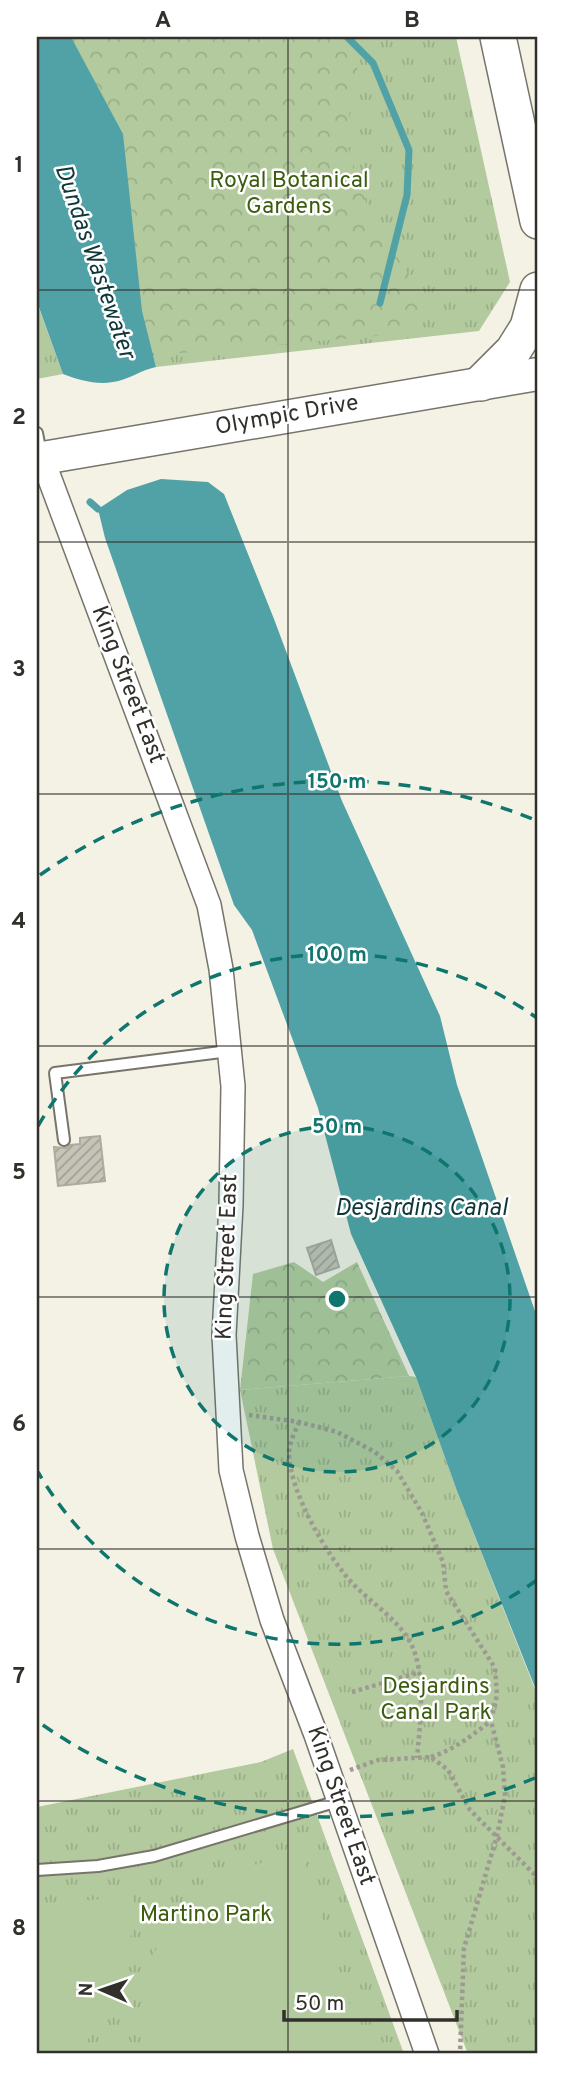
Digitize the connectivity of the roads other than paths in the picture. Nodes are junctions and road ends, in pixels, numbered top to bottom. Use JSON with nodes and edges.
{"nodes":[{"id":1,"x":498,"y":37,"type":"edge"},
{"id":2,"x":538,"y":221,"type":"edge"},
{"id":3,"x":538,"y":290,"type":"edge"},
{"id":4,"x":538,"y":374,"type":"edge"},
{"id":5,"x":481,"y":383,"type":"junction"},
{"id":6,"x":38,"y":450,"type":"edge"},
{"id":7,"x":229,"y":1051,"type":"junction"},
{"id":8,"x":64,"y":1140,"type":"dead end"},
{"id":9,"x":338,"y":1801,"type":"junction"},
{"id":10,"x":37,"y":1870,"type":"edge"},
{"id":11,"x":427,"y":2054,"type":"edge"}],
"edges":[{"from":1,"to":2,"type":"main road"},
{"from":3,"to":5,"type":"main road"},
{"from":4,"to":5,"type":"main road","name":"Olympic Drive"},
{"from":5,"to":6,"type":"main road","name":"Olympic Drive"},
{"from":6,"to":7,"type":"street","name":"King Street East"},
{"from":7,"to":8,"type":"lane"},
{"from":7,"to":9,"type":"street","name":"King Street East"},
{"from":9,"to":10,"type":"lane"},
{"from":9,"to":11,"type":"street","name":"King Street East"}]}
